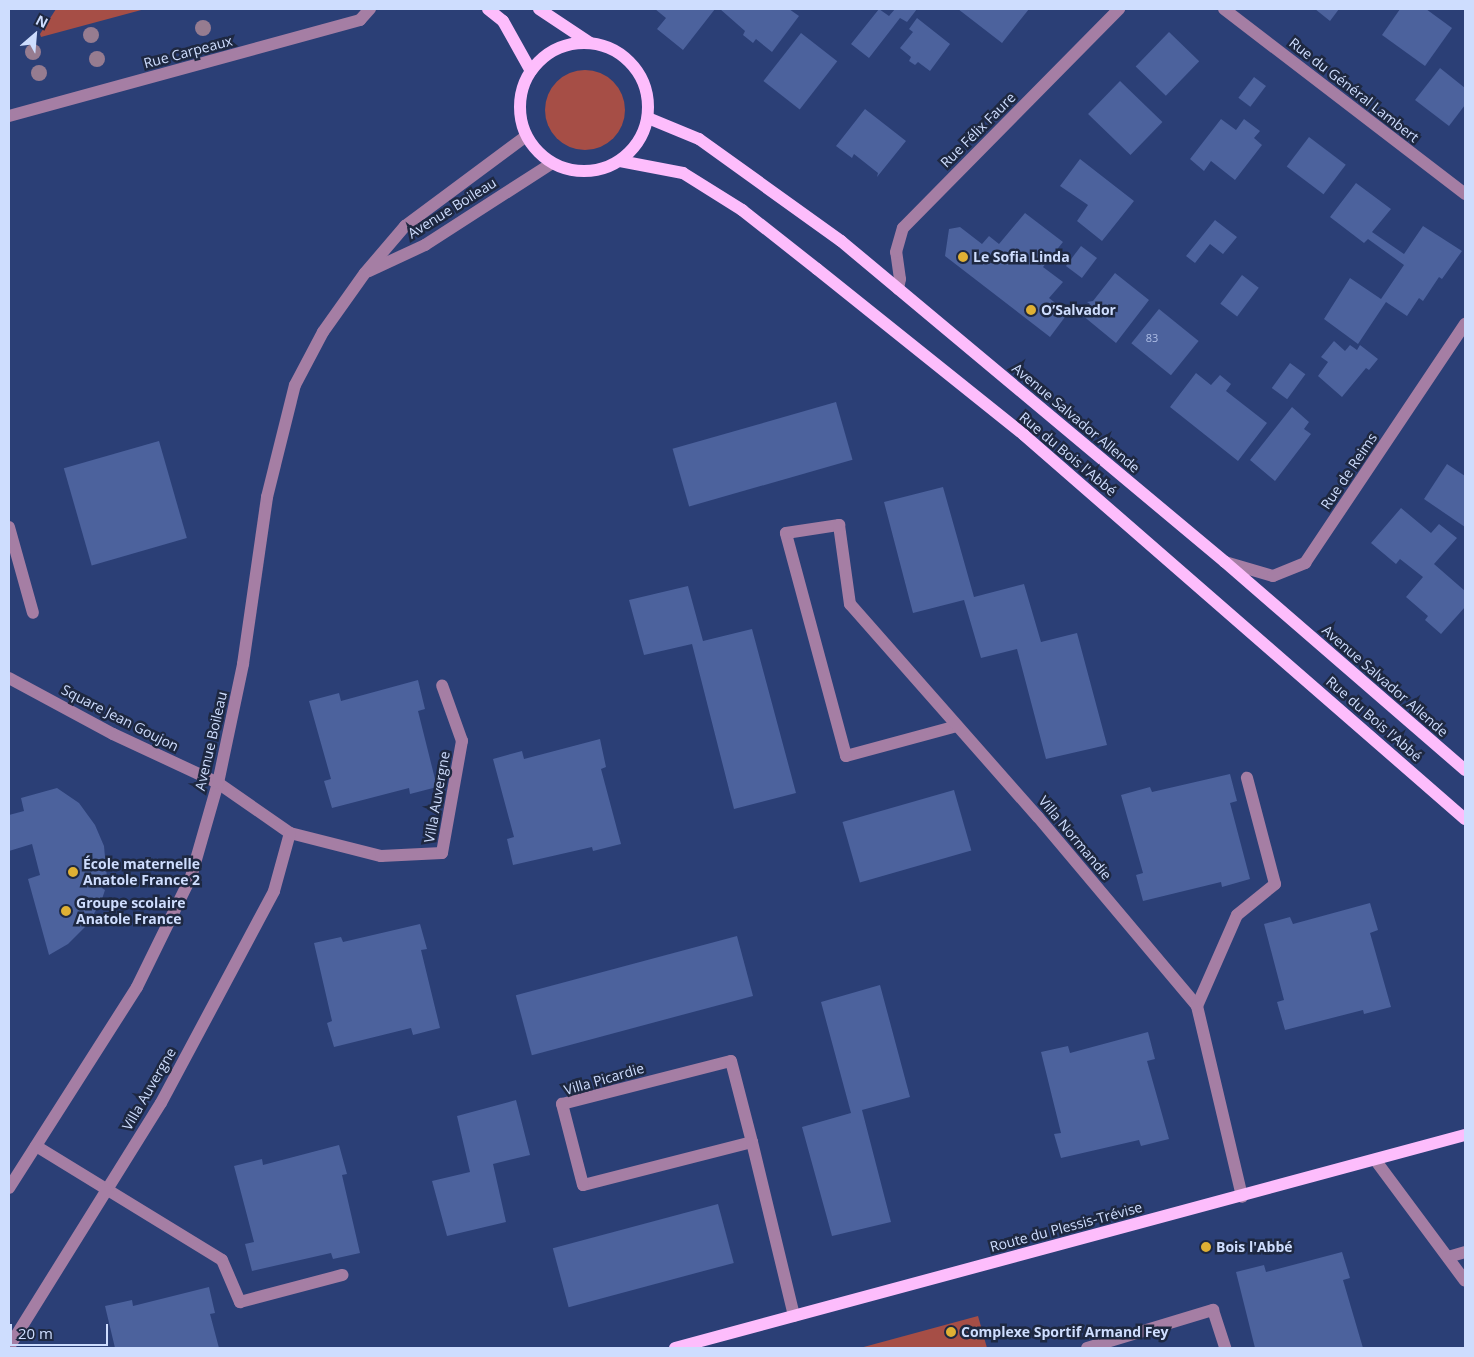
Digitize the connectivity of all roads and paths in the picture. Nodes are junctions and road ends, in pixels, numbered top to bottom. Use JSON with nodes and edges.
{"nodes":[{"id":1,"x":370,"y":9,"type":"edge"},
{"id":2,"x":488,"y":9,"type":"edge"},
{"id":3,"x":539,"y":9,"type":"edge"},
{"id":4,"x":1119,"y":9,"type":"edge"},
{"id":5,"x":1224,"y":9,"type":"edge"},
{"id":6,"x":590,"y":43,"type":"junction"},
{"id":7,"x":531,"y":71,"type":"junction"},
{"id":8,"x":9,"y":116,"type":"edge"},
{"id":9,"x":648,"y":118,"type":"junction"},
{"id":10,"x":526,"y":136,"type":"junction"},
{"id":11,"x":620,"y":160,"type":"junction"},
{"id":12,"x":552,"y":163,"type":"junction"},
{"id":13,"x":1465,"y":194,"type":"edge"},
{"id":14,"x":365,"y":273,"type":"junction"},
{"id":15,"x":898,"y":289,"type":"junction"},
{"id":16,"x":1465,"y":324,"type":"edge"},
{"id":17,"x":9,"y":527,"type":"edge"},
{"id":18,"x":1224,"y":562,"type":"junction"},
{"id":19,"x":33,"y":613,"type":"dead end"},
{"id":20,"x":9,"y":678,"type":"edge"},
{"id":21,"x":442,"y":685,"type":"dead end"},
{"id":22,"x":957,"y":726,"type":"junction"},
{"id":23,"x":1465,"y":770,"type":"edge"},
{"id":24,"x":1247,"y":778,"type":"dead end"},
{"id":25,"x":218,"y":783,"type":"junction"},
{"id":26,"x":1465,"y":819,"type":"edge"},
{"id":27,"x":290,"y":833,"type":"junction"},
{"id":28,"x":1197,"y":1006,"type":"junction"},
{"id":29,"x":1465,"y":1135,"type":"edge"},
{"id":30,"x":752,"y":1142,"type":"junction"},
{"id":31,"x":36,"y":1146,"type":"junction"},
{"id":32,"x":1376,"y":1161,"type":"junction"},
{"id":33,"x":9,"y":1188,"type":"edge"},
{"id":34,"x":107,"y":1189,"type":"junction"},
{"id":35,"x":1242,"y":1197,"type":"junction"},
{"id":36,"x":1465,"y":1252,"type":"edge"},
{"id":37,"x":1448,"y":1257,"type":"junction"},
{"id":38,"x":342,"y":1275,"type":"dead end"},
{"id":39,"x":1465,"y":1281,"type":"edge"},
{"id":40,"x":794,"y":1316,"type":"junction"},
{"id":41,"x":9,"y":1347,"type":"edge"},
{"id":42,"x":675,"y":1348,"type":"edge"},
{"id":43,"x":1087,"y":1348,"type":"edge"},
{"id":44,"x":1225,"y":1348,"type":"edge"}],
"edges":[{"from":1,"to":8,"type":"street","name":"Rue Carpeaux"},
{"from":2,"to":7,"type":"main road"},
{"from":3,"to":6,"type":"main road"},
{"from":4,"to":15,"type":"street","name":"Rue Félix Faure"},
{"from":5,"to":13,"type":"street","name":"Rue du Général Lambert"},
{"from":6,"to":7,"type":"main road"},
{"from":6,"to":9,"type":"main road"},
{"from":7,"to":10,"type":"main road"},
{"from":9,"to":11,"type":"main road"},
{"from":9,"to":15,"type":"main road","name":"Avenue Salvador Allende"},
{"from":10,"to":12,"type":"main road"},
{"from":10,"to":14,"type":"street","name":"Avenue Boileau"},
{"from":11,"to":12,"type":"main road"},
{"from":11,"to":26,"type":"main road","name":"Rue du Bois l'Abbé"},
{"from":12,"to":14,"type":"street","name":"Avenue Boileau"},
{"from":14,"to":25,"type":"street","name":"Avenue Boileau"},
{"from":15,"to":18,"type":"main road","name":"Avenue Salvador Allende"},
{"from":16,"to":18,"type":"street","name":"Rue de Reims"},
{"from":17,"to":19,"type":"street"},
{"from":18,"to":23,"type":"main road","name":"Avenue Salvador Allende"},
{"from":20,"to":25,"type":"street","name":"Square Jean Goujon"},
{"from":21,"to":27,"type":"street","name":"Villa Auvergne"},
{"from":22,"to":22,"type":"street","name":"Villa Normandie"},
{"from":22,"to":28,"type":"street","name":"Villa Normandie"},
{"from":24,"to":28,"type":"street"},
{"from":25,"to":27,"type":"street","name":"Villa Auvergne"},
{"from":25,"to":31,"type":"street","name":"Avenue Boileau"},
{"from":27,"to":34,"type":"street","name":"Villa Auvergne"},
{"from":28,"to":35,"type":"street","name":"Villa Normandie"},
{"from":29,"to":32,"type":"main road","name":"Route du Plessis-Trévise"},
{"from":30,"to":30,"type":"street","name":"Villa Picardie"},
{"from":30,"to":40,"type":"street","name":"Villa Picardie"},
{"from":31,"to":33,"type":"street","name":"Avenue Boileau"},
{"from":31,"to":34,"type":"street"},
{"from":32,"to":35,"type":"main road","name":"Route du Plessis-Trévise"},
{"from":32,"to":37,"type":"street"},
{"from":34,"to":38,"type":"street"},
{"from":34,"to":41,"type":"street","name":"Villa Auvergne"},
{"from":35,"to":40,"type":"main road","name":"Route du Plessis-Trévise"},
{"from":36,"to":37,"type":"street"},
{"from":37,"to":39,"type":"street"},
{"from":40,"to":42,"type":"main road","name":"Route du Plessis-Trévise"},
{"from":43,"to":44,"type":"street"}]}
